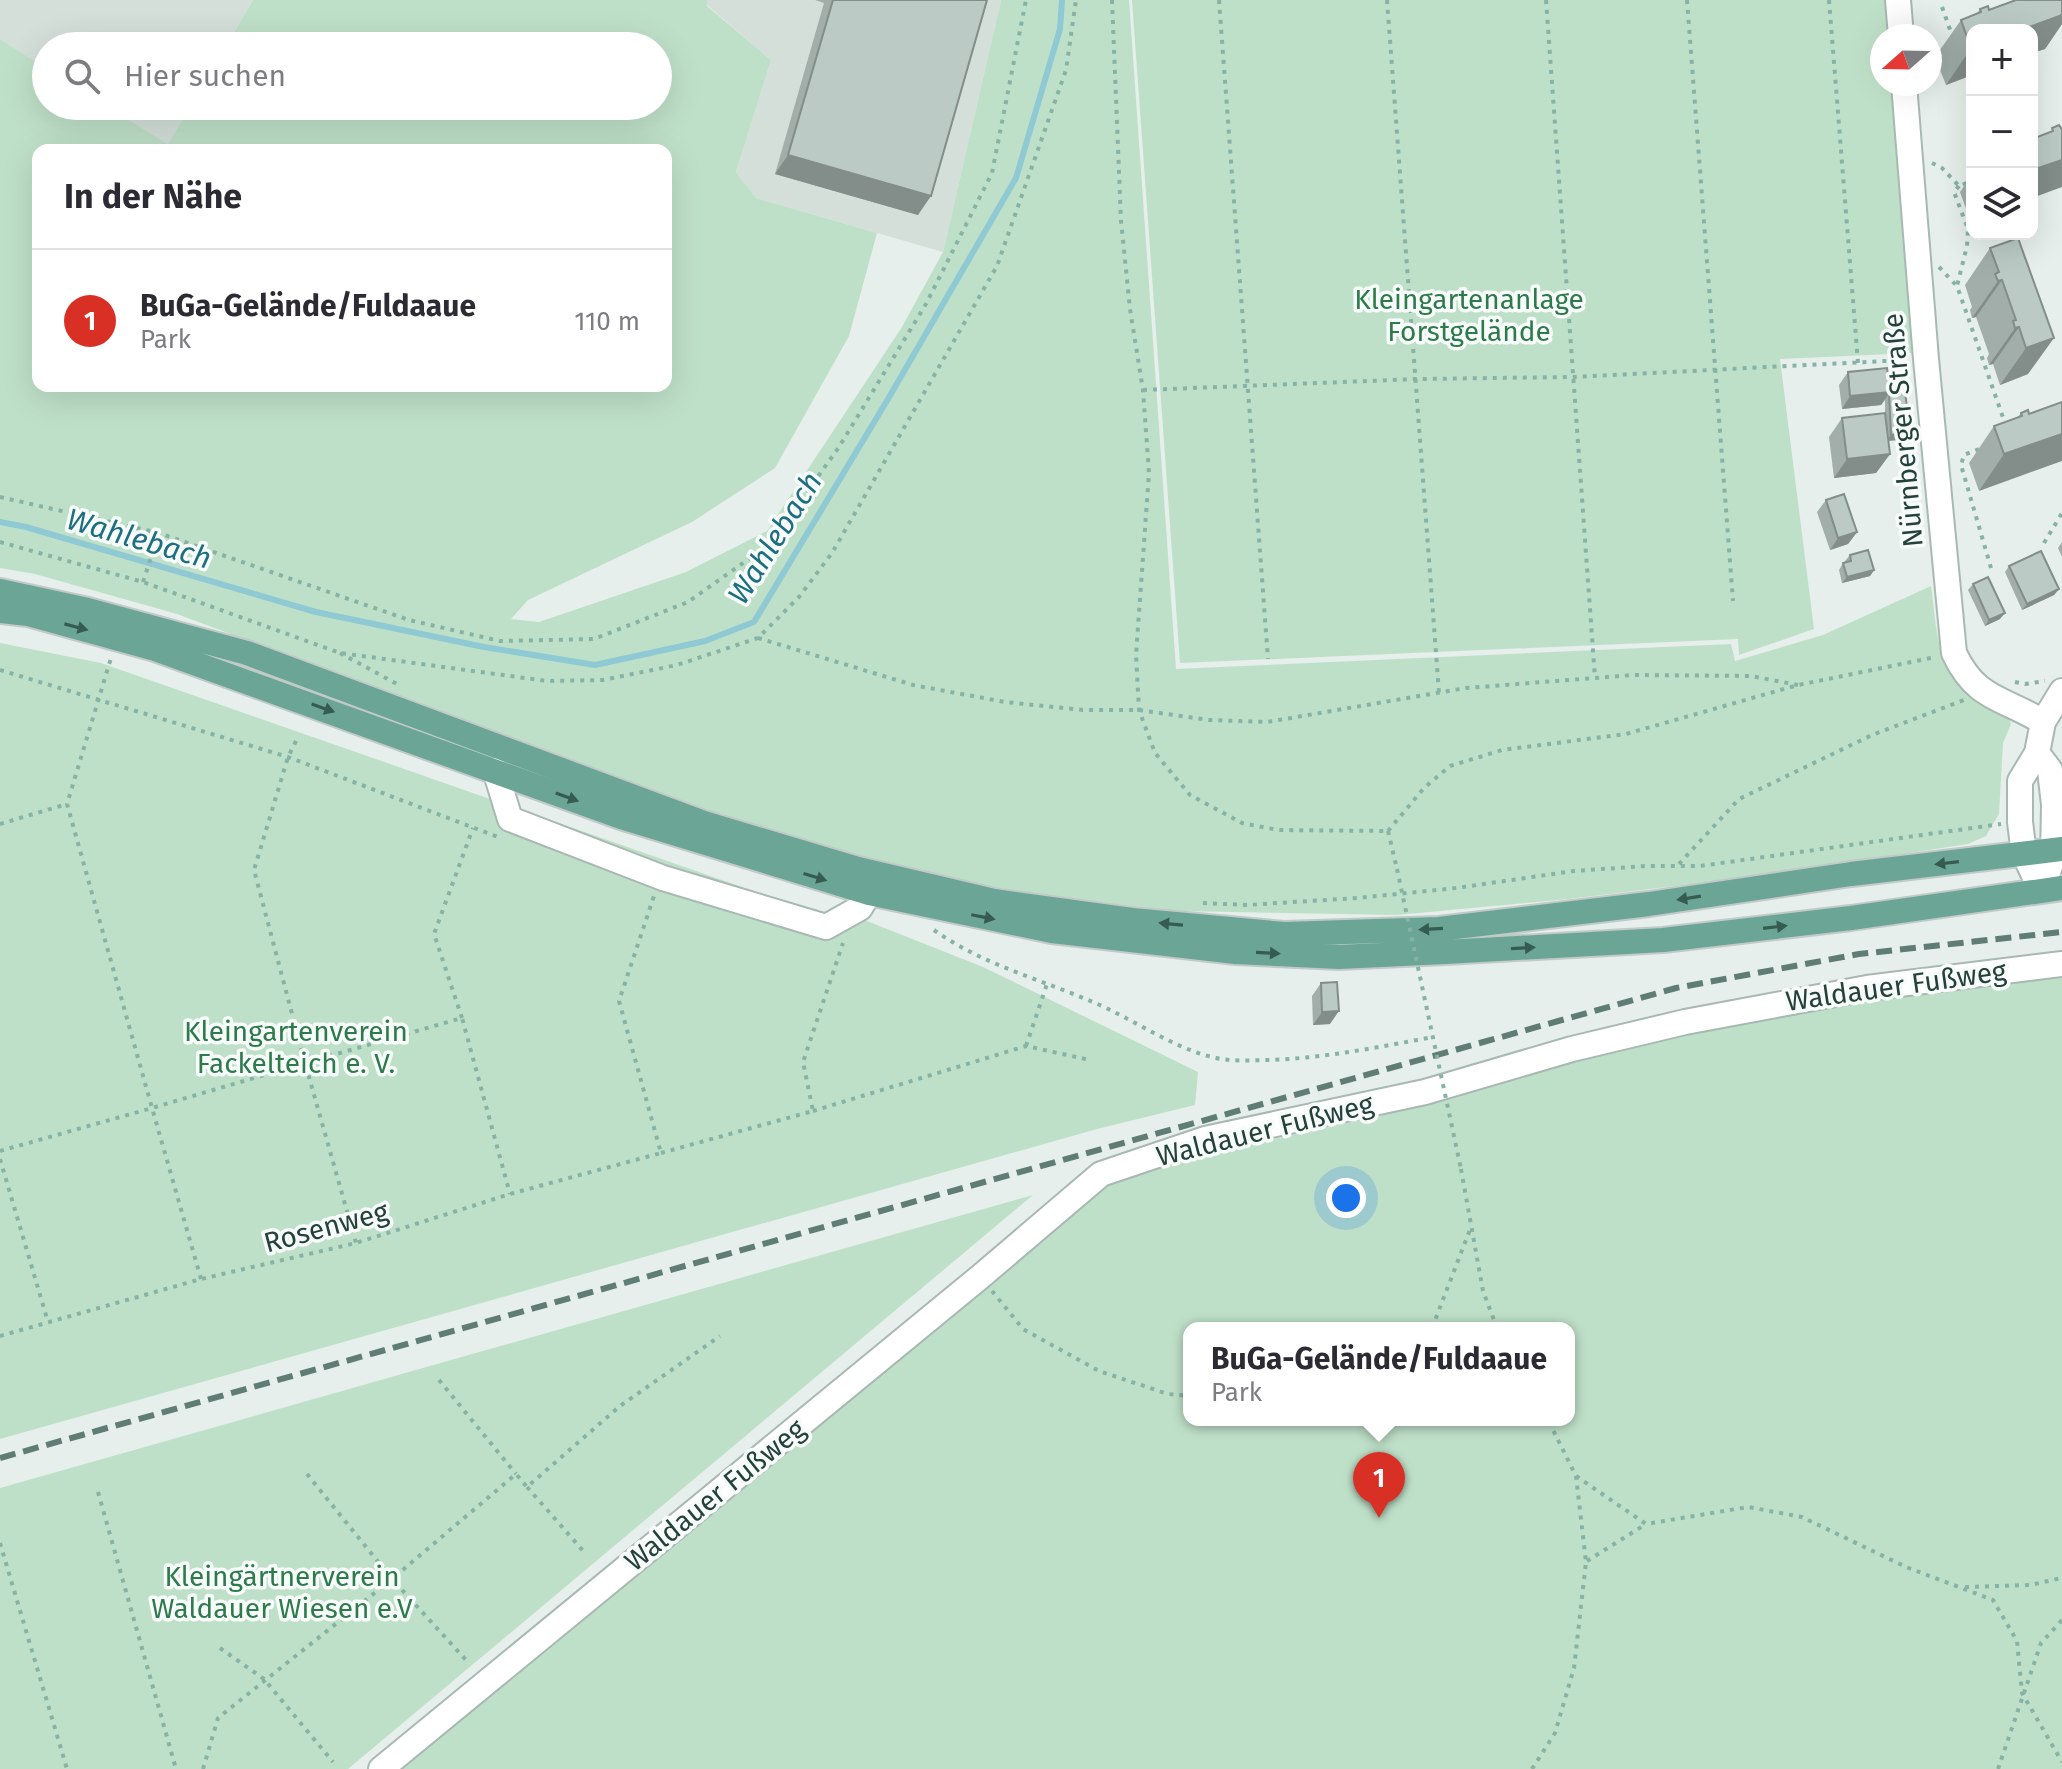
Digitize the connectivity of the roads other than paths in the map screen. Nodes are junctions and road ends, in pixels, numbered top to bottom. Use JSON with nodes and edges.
{"nodes":[{"id":1,"x":1898,"y":0,"type":"edge"},
{"id":2,"x":1900,"y":24,"type":"edge"},
{"id":3,"x":1905,"y":96,"type":"edge"},
{"id":4,"x":0,"y":591,"type":"edge"},
{"id":5,"x":0,"y":611,"type":"edge"},
{"id":6,"x":2057,"y":686,"type":"edge"},
{"id":7,"x":2043,"y":722,"type":"junction"},
{"id":8,"x":495,"y":770,"type":"junction"},
{"id":9,"x":2050,"y":770,"type":"edge"},
{"id":10,"x":2057,"y":850,"type":"edge"},
{"id":11,"x":2024,"y":854,"type":"junction"},
{"id":12,"x":2052,"y":889,"type":"edge"},
{"id":13,"x":869,"y":893,"type":"junction"},
{"id":14,"x":2062,"y":964,"type":"edge"},
{"id":15,"x":381,"y":1769,"type":"edge"}],
"edges":[{"from":1,"to":2,"type":"street"},
{"from":3,"to":7,"type":"street","name":"Nürnberger Straße"},
{"from":11,"to":4,"type":"main road","one_way":true},
{"from":5,"to":8,"type":"main road","one_way":true},
{"from":6,"to":7,"type":"street"},
{"from":7,"to":9,"type":"street"},
{"from":8,"to":13,"type":"main road","one_way":true},
{"from":8,"to":13,"type":"street"},
{"from":9,"to":10,"type":"street"},
{"from":9,"to":11,"type":"street"},
{"from":10,"to":11,"type":"main road"},
{"from":10,"to":12,"type":"street"},
{"from":11,"to":12,"type":"street"},
{"from":13,"to":12,"type":"main road","one_way":true},
{"from":14,"to":15,"type":"street","name":"Waldauer Fußweg"}]}
